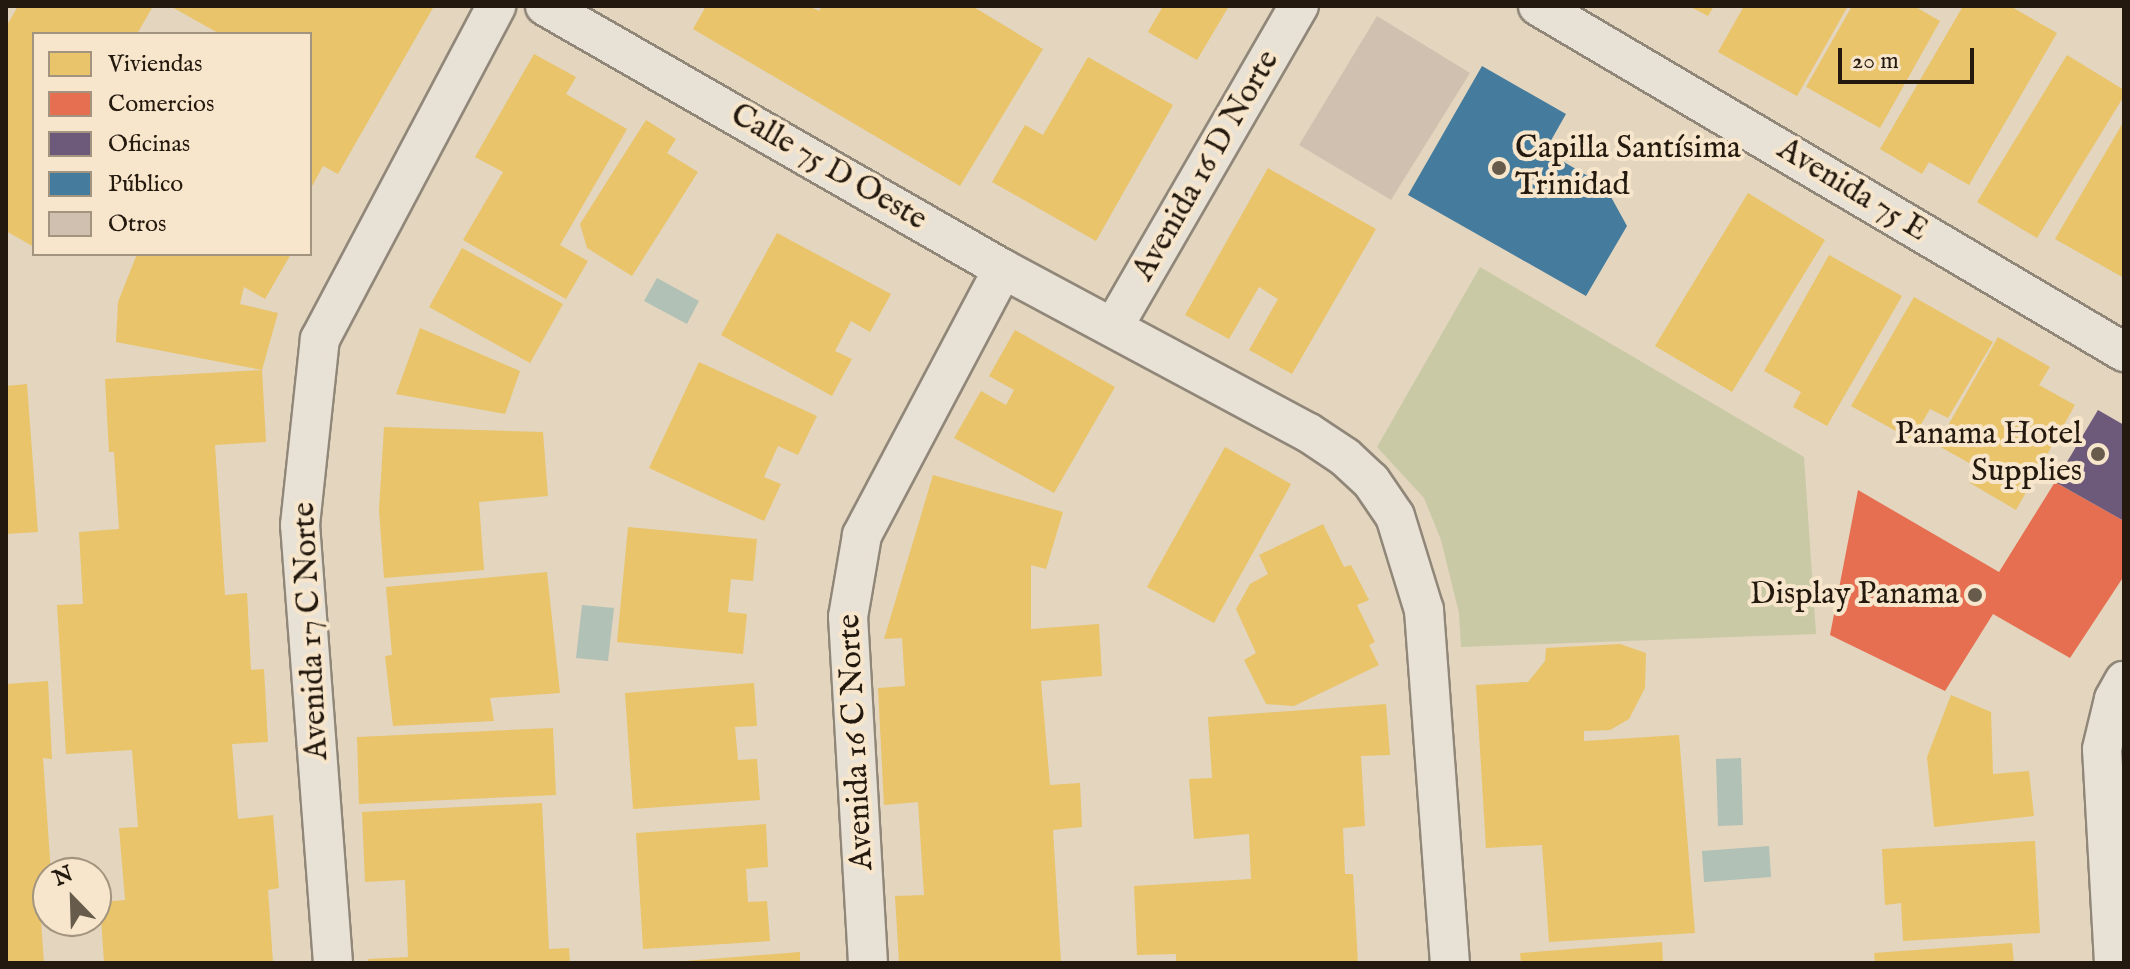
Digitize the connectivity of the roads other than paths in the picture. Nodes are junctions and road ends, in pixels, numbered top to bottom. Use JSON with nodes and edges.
{"nodes":[{"id":1,"x":496,"y":6,"type":"edge"},
{"id":2,"x":545,"y":6,"type":"edge"},
{"id":3,"x":1299,"y":6,"type":"edge"},
{"id":4,"x":1538,"y":6,"type":"edge"},
{"id":5,"x":1003,"y":269,"type":"junction"},
{"id":6,"x":1114,"y":326,"type":"junction"},
{"id":7,"x":2124,"y":352,"type":"edge"},
{"id":8,"x":2124,"y":681,"type":"edge"},
{"id":9,"x":333,"y":963,"type":"edge"},
{"id":10,"x":868,"y":963,"type":"edge"},
{"id":11,"x":1450,"y":963,"type":"edge"},
{"id":12,"x":2114,"y":963,"type":"edge"}],
"edges":[{"from":1,"to":9,"type":"street","name":"Avenida 17 C Norte"},
{"from":2,"to":5,"type":"street","name":"Calle 75 D Oeste"},
{"from":3,"to":6,"type":"street","name":"Avenida 16 D Norte"},
{"from":4,"to":7,"type":"street","name":"Avenida 75 E"},
{"from":5,"to":6,"type":"street","name":"Calle 75 D Oeste"},
{"from":5,"to":10,"type":"street","name":"Avenida 16 C Norte"},
{"from":6,"to":11,"type":"street","name":"Calle 75 D Oeste"},
{"from":8,"to":12,"type":"street"}]}
